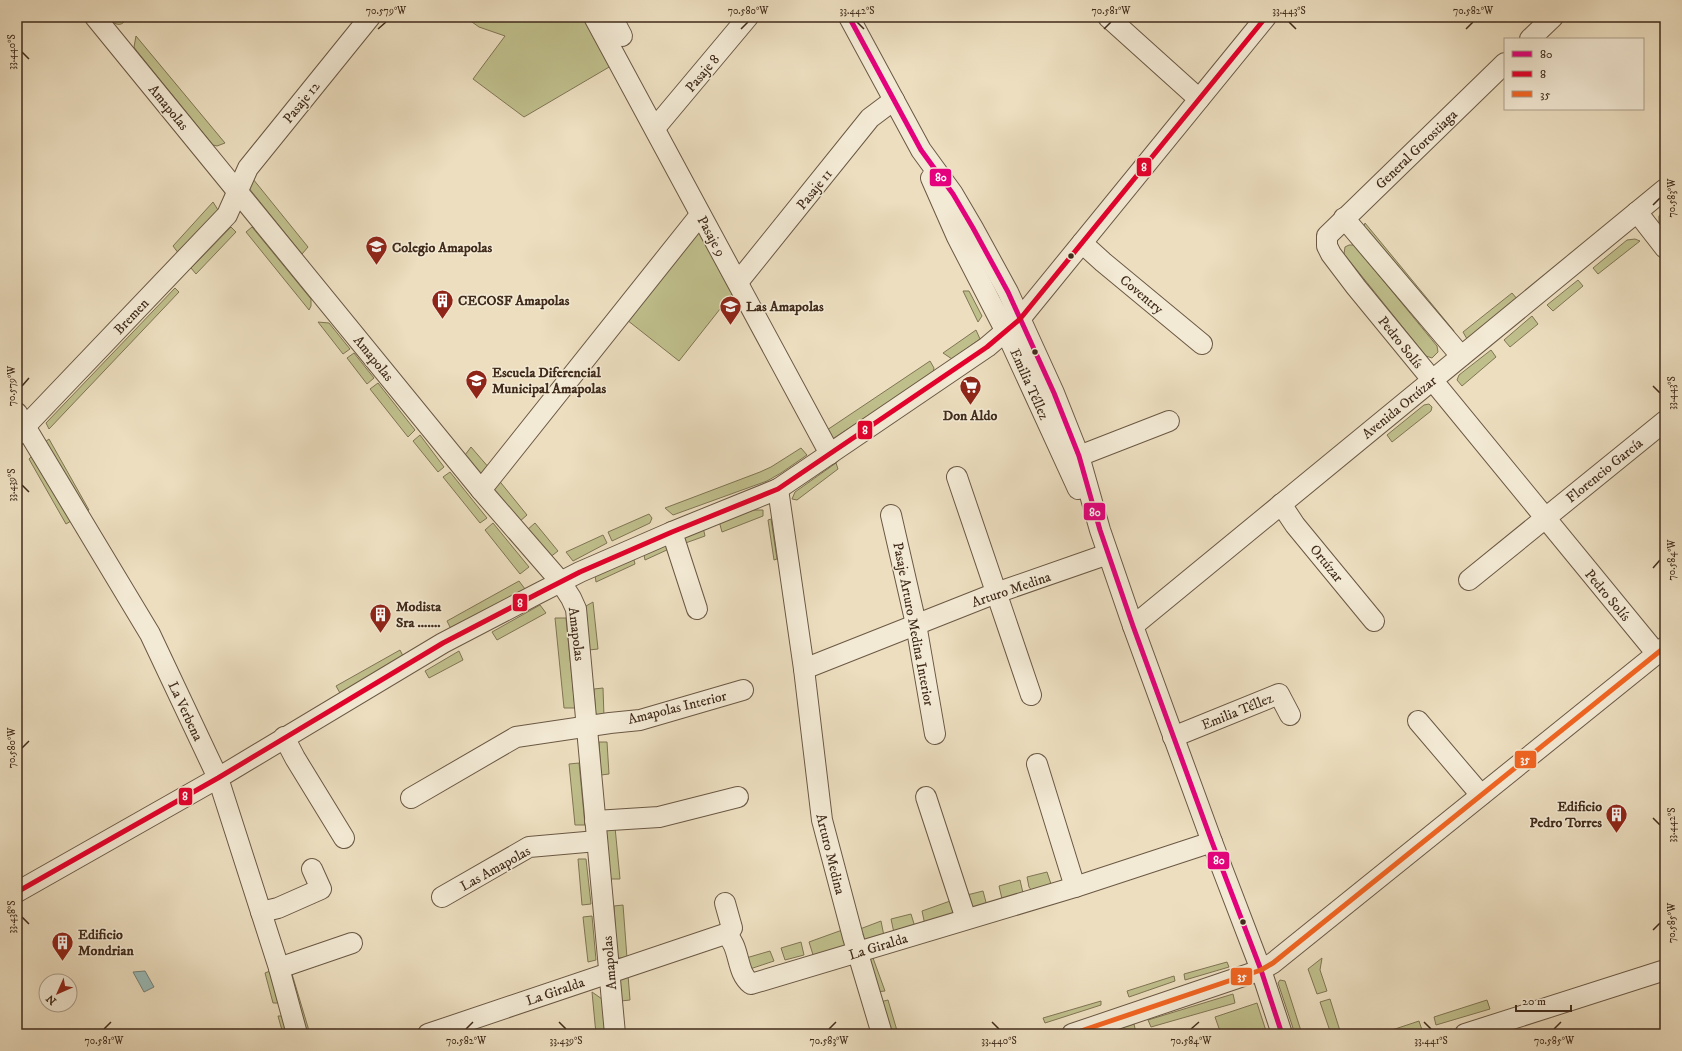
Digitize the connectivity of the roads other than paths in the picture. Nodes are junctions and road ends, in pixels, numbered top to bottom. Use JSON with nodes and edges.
{"nodes":[{"id":1,"x":95,"y":17,"type":"edge"},
{"id":2,"x":370,"y":17,"type":"edge"},
{"id":3,"x":594,"y":17,"type":"edge"},
{"id":4,"x":612,"y":17,"type":"edge"},
{"id":5,"x":748,"y":17,"type":"edge"},
{"id":6,"x":849,"y":17,"type":"edge"},
{"id":7,"x":1108,"y":17,"type":"edge"},
{"id":8,"x":1266,"y":17,"type":"edge"},
{"id":9,"x":1553,"y":17,"type":"edge"},
{"id":10,"x":622,"y":36,"type":"dead end"},
{"id":11,"x":1531,"y":38,"type":"edge"},
{"id":12,"x":1504,"y":64,"type":"edge"},
{"id":13,"x":1199,"y":99,"type":"junction"},
{"id":14,"x":894,"y":100,"type":"junction"},
{"id":15,"x":655,"y":128,"type":"junction"},
{"id":16,"x":1665,"y":189,"type":"edge"},
{"id":17,"x":237,"y":191,"type":"junction"},
{"id":18,"x":1636,"y":212,"type":"junction"},
{"id":19,"x":700,"y":215,"type":"junction"},
{"id":20,"x":1344,"y":218,"type":"junction"},
{"id":21,"x":1327,"y":236,"type":"joint"},
{"id":22,"x":1082,"y":243,"type":"junction"},
{"id":23,"x":1665,"y":248,"type":"edge"},
{"id":24,"x":738,"y":282,"type":"junction"},
{"id":25,"x":1013,"y":325,"type":"junction"},
{"id":26,"x":1202,"y":344,"type":"dead end"},
{"id":27,"x":1461,"y":356,"type":"junction"},
{"id":28,"x":1431,"y":380,"type":"junction"},
{"id":29,"x":1169,"y":421,"type":"dead end"},
{"id":30,"x":1665,"y":421,"type":"edge"},
{"id":31,"x":20,"y":425,"type":"edge"},
{"id":32,"x":830,"y":454,"type":"junction"},
{"id":33,"x":1079,"y":456,"type":"junction"},
{"id":34,"x":957,"y":477,"type":"dead end"},
{"id":35,"x":778,"y":489,"type":"junction"},
{"id":36,"x":480,"y":490,"type":"junction"},
{"id":37,"x":1281,"y":504,"type":"junction"},
{"id":38,"x":891,"y":515,"type":"dead end"},
{"id":39,"x":1544,"y":518,"type":"junction"},
{"id":40,"x":1100,"y":530,"type":"junction"},
{"id":41,"x":672,"y":532,"type":"junction"},
{"id":42,"x":1108,"y":554,"type":"junction"},
{"id":43,"x":1469,"y":580,"type":"dead end"},
{"id":44,"x":560,"y":581,"type":"junction"},
{"id":45,"x":996,"y":593,"type":"junction"},
{"id":46,"x":697,"y":609,"type":"dead end"},
{"id":47,"x":1374,"y":621,"type":"dead end"},
{"id":48,"x":916,"y":624,"type":"junction"},
{"id":49,"x":1132,"y":626,"type":"junction"},
{"id":50,"x":1661,"y":651,"type":"edge"},
{"id":51,"x":804,"y":669,"type":"junction"},
{"id":52,"x":743,"y":690,"type":"dead end"},
{"id":53,"x":1031,"y":694,"type":"dead end"},
{"id":54,"x":1290,"y":715,"type":"dead end"},
{"id":55,"x":1418,"y":721,"type":"dead end"},
{"id":56,"x":587,"y":726,"type":"junction"},
{"id":57,"x":935,"y":734,"type":"dead end"},
{"id":58,"x":284,"y":737,"type":"junction"},
{"id":59,"x":1173,"y":737,"type":"junction"},
{"id":60,"x":1037,"y":764,"type":"dead end"},
{"id":61,"x":218,"y":778,"type":"junction"},
{"id":62,"x":1481,"y":795,"type":"junction"},
{"id":63,"x":738,"y":797,"type":"dead end"},
{"id":64,"x":926,"y":797,"type":"dead end"},
{"id":65,"x":411,"y":798,"type":"dead end"},
{"id":66,"x":595,"y":821,"type":"junction"},
{"id":67,"x":344,"y":838,"type":"dead end"},
{"id":68,"x":597,"y":841,"type":"junction"},
{"id":69,"x":1212,"y":842,"type":"junction"},
{"id":70,"x":312,"y":869,"type":"dead end"},
{"id":71,"x":1075,"y":887,"type":"junction"},
{"id":72,"x":17,"y":892,"type":"edge"},
{"id":73,"x":442,"y":897,"type":"dead end"},
{"id":74,"x":725,"y":903,"type":"dead end"},
{"id":75,"x":261,"y":912,"type":"junction"},
{"id":76,"x":966,"y":919,"type":"junction"},
{"id":77,"x":727,"y":936,"type":"junction"},
{"id":78,"x":352,"y":943,"type":"dead end"},
{"id":79,"x":857,"y":952,"type":"junction"},
{"id":80,"x":279,"y":968,"type":"junction"},
{"id":81,"x":1262,"y":970,"type":"junction"},
{"id":82,"x":1665,"y":970,"type":"edge"},
{"id":83,"x":610,"y":973,"type":"junction"},
{"id":84,"x":297,"y":1034,"type":"edge"},
{"id":85,"x":428,"y":1034,"type":"edge"},
{"id":86,"x":615,"y":1034,"type":"edge"},
{"id":87,"x":882,"y":1034,"type":"edge"},
{"id":88,"x":1072,"y":1034,"type":"edge"},
{"id":89,"x":1282,"y":1034,"type":"edge"},
{"id":90,"x":1465,"y":1034,"type":"edge"}],
"edges":[{"from":1,"to":17,"type":"street","name":"Amapolas"},
{"from":2,"to":17,"type":"street","name":"Pasaje 12"},
{"from":3,"to":15,"type":"street","name":"Pasaje 9"},
{"from":4,"to":10,"type":"street"},
{"from":5,"to":15,"type":"street","name":"Pasaje 8"},
{"from":6,"to":14,"type":"street","name":"Emilia Téllez"},
{"from":7,"to":13,"type":"street"},
{"from":8,"to":13,"type":"street"},
{"from":9,"to":11,"type":"street"},
{"from":12,"to":20,"type":"street","name":"General Gorostiaga"},
{"from":13,"to":22,"type":"street"},
{"from":14,"to":24,"type":"street","name":"Pasaje 11"},
{"from":14,"to":25,"type":"street","name":"Emilia Téllez"},
{"from":15,"to":19,"type":"street","name":"Pasaje 9"},
{"from":16,"to":18,"type":"street","name":"Avenida Ortúzar"},
{"from":17,"to":31,"type":"street","name":"Bremen"},
{"from":17,"to":36,"type":"street","name":"Amapolas"},
{"from":18,"to":23,"type":"street"},
{"from":18,"to":27,"type":"street","name":"Avenida Ortúzar"},
{"from":19,"to":24,"type":"street","name":"Pasaje 9"},
{"from":19,"to":36,"type":"street"},
{"from":20,"to":21,"type":"street","name":"General Gorostiaga"},
{"from":20,"to":27,"type":"street"},
{"from":21,"to":28,"type":"street","name":"Pedro Solís"},
{"from":22,"to":25,"type":"street"},
{"from":22,"to":26,"type":"street","name":"Coventry"},
{"from":24,"to":32,"type":"street","name":"Pasaje 9"},
{"from":25,"to":32,"type":"street"},
{"from":25,"to":33,"type":"street","name":"Emilia Téllez"},
{"from":25,"to":40,"type":"street","name":"Emilia Téllez"},
{"from":27,"to":28,"type":"street","name":"Avenida Ortúzar"},
{"from":28,"to":37,"type":"street","name":"Avenida Ortúzar"},
{"from":28,"to":39,"type":"street","name":"Pedro Solís"},
{"from":29,"to":33,"type":"street"},
{"from":30,"to":39,"type":"street","name":"Florencio García"},
{"from":31,"to":61,"type":"street","name":"La Verbena"},
{"from":32,"to":35,"type":"street"},
{"from":33,"to":40,"type":"street","name":"Emilia Téllez"},
{"from":34,"to":45,"type":"street"},
{"from":35,"to":41,"type":"street"},
{"from":35,"to":51,"type":"street","name":"Arturo Medina"},
{"from":36,"to":44,"type":"street","name":"Amapolas"},
{"from":37,"to":47,"type":"street","name":"Ortúzar"},
{"from":37,"to":49,"type":"street","name":"Avenida Ortúzar"},
{"from":38,"to":48,"type":"street","name":"Pasaje Arturo Medina Interior"},
{"from":39,"to":43,"type":"street"},
{"from":39,"to":50,"type":"street","name":"Pedro Solís"},
{"from":40,"to":42,"type":"street","name":"Emilia Téllez"},
{"from":41,"to":44,"type":"street"},
{"from":41,"to":46,"type":"street"},
{"from":42,"to":45,"type":"street","name":"Arturo Medina"},
{"from":42,"to":49,"type":"street","name":"Emilia Téllez"},
{"from":44,"to":56,"type":"street","name":"Amapolas"},
{"from":44,"to":58,"type":"street"},
{"from":45,"to":48,"type":"street","name":"Arturo Medina"},
{"from":45,"to":53,"type":"street"},
{"from":48,"to":51,"type":"street","name":"Arturo Medina"},
{"from":48,"to":57,"type":"street","name":"Pasaje Arturo Medina Interior"},
{"from":49,"to":59,"type":"street","name":"Emilia Téllez"},
{"from":50,"to":62,"type":"street"},
{"from":51,"to":79,"type":"street","name":"Arturo Medina"},
{"from":52,"to":56,"type":"street","name":"Amapolas Interior"},
{"from":54,"to":59,"type":"street","name":"Emilia Téllez"},
{"from":55,"to":62,"type":"street"},
{"from":56,"to":65,"type":"street"},
{"from":56,"to":66,"type":"street","name":"Amapolas"},
{"from":58,"to":61,"type":"street"},
{"from":58,"to":67,"type":"street"},
{"from":59,"to":69,"type":"street","name":"Emilia Téllez"},
{"from":60,"to":71,"type":"street"},
{"from":61,"to":72,"type":"street"},
{"from":61,"to":75,"type":"street","name":"La Verbena"},
{"from":62,"to":81,"type":"street"},
{"from":63,"to":66,"type":"street"},
{"from":64,"to":76,"type":"street"},
{"from":66,"to":68,"type":"street","name":"Amapolas"},
{"from":68,"to":73,"type":"street","name":"Las Amapolas"},
{"from":68,"to":83,"type":"street","name":"Amapolas"},
{"from":69,"to":71,"type":"street","name":"La Giralda"},
{"from":69,"to":81,"type":"street","name":"Emilia Téllez"},
{"from":70,"to":75,"type":"street"},
{"from":71,"to":76,"type":"street","name":"La Giralda"},
{"from":74,"to":77,"type":"street"},
{"from":75,"to":80,"type":"street","name":"La Verbena"},
{"from":76,"to":79,"type":"street","name":"La Giralda"},
{"from":77,"to":79,"type":"street","name":"La Giralda"},
{"from":77,"to":83,"type":"street","name":"La Giralda"},
{"from":78,"to":80,"type":"street"},
{"from":79,"to":87,"type":"street","name":"Arturo Medina"},
{"from":80,"to":84,"type":"street","name":"La Verbena"},
{"from":81,"to":88,"type":"street"},
{"from":81,"to":89,"type":"street","name":"Emilia Téllez"},
{"from":82,"to":90,"type":"street"},
{"from":83,"to":85,"type":"street","name":"La Giralda"},
{"from":83,"to":86,"type":"street","name":"Amapolas"}]}
